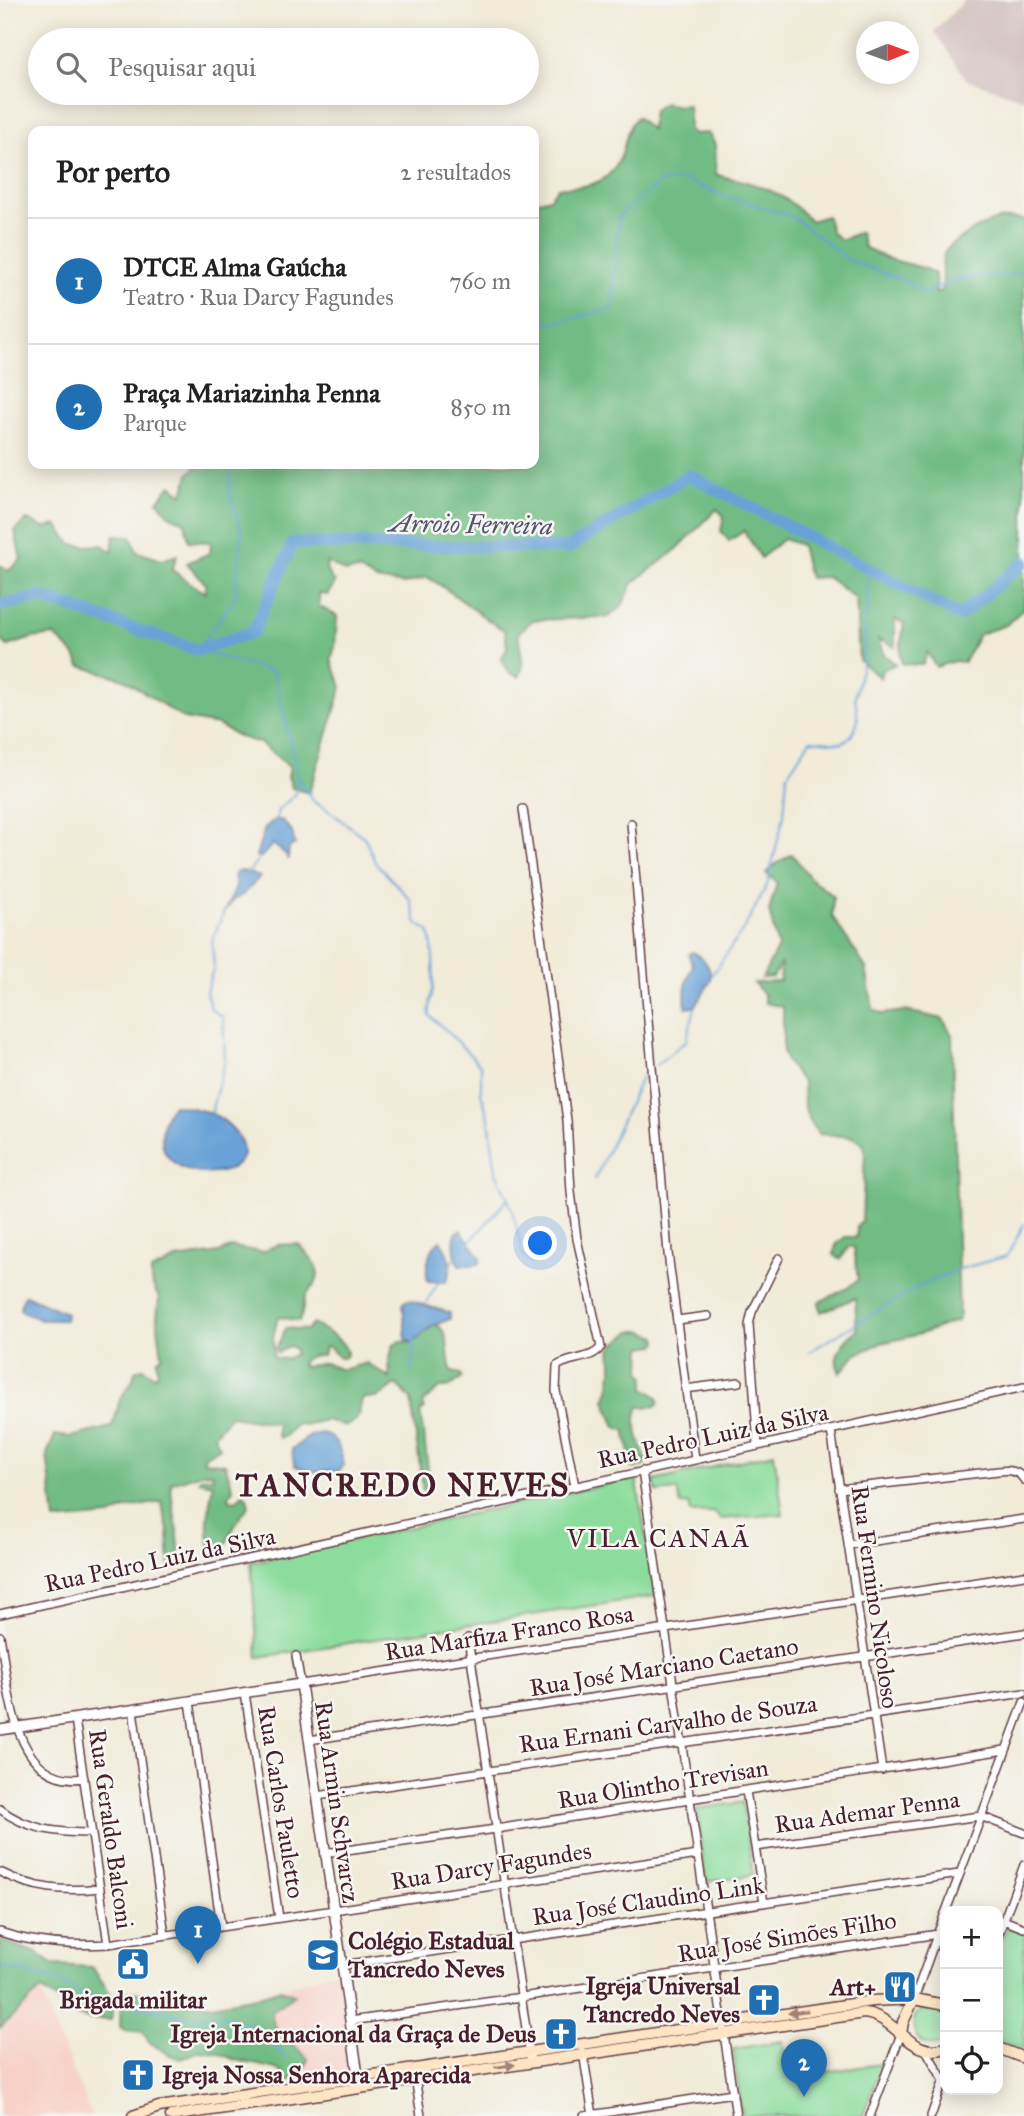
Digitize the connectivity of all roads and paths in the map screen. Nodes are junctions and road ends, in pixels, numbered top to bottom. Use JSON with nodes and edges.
{"nodes":[{"id":1,"x":523,"y":809,"type":"dead end"},
{"id":2,"x":631,"y":823,"type":"dead end"},
{"id":3,"x":779,"y":1258,"type":"dead end"},
{"id":4,"x":708,"y":1316,"type":"dead end"},
{"id":5,"x":677,"y":1320,"type":"junction"},
{"id":6,"x":739,"y":1382,"type":"dead end"},
{"id":7,"x":1024,"y":1387,"type":"edge"},
{"id":8,"x":685,"y":1389,"type":"junction"},
{"id":9,"x":831,"y":1430,"type":"junction"},
{"id":10,"x":758,"y":1446,"type":"junction"},
{"id":11,"x":695,"y":1459,"type":"junction"},
{"id":12,"x":642,"y":1471,"type":"junction"},
{"id":13,"x":1024,"y":1480,"type":"edge"},
{"id":14,"x":575,"y":1486,"type":"junction"},
{"id":15,"x":839,"y":1489,"type":"junction"},
{"id":16,"x":1024,"y":1519,"type":"edge"},
{"id":17,"x":848,"y":1545,"type":"junction"},
{"id":18,"x":1024,"y":1575,"type":"edge"},
{"id":19,"x":856,"y":1601,"type":"junction"},
{"id":20,"x":0,"y":1614,"type":"edge"},
{"id":21,"x":665,"y":1629,"type":"junction"},
{"id":22,"x":1024,"y":1633,"type":"edge"},
{"id":23,"x":0,"y":1636,"type":"edge"},
{"id":24,"x":468,"y":1638,"type":"dead end"},
{"id":25,"x":296,"y":1656,"type":"dead end"},
{"id":26,"x":864,"y":1657,"type":"junction"},
{"id":27,"x":471,"y":1658,"type":"junction"},
{"id":28,"x":3,"y":1672,"type":"edge"},
{"id":29,"x":300,"y":1684,"type":"junction"},
{"id":30,"x":673,"y":1685,"type":"junction"},
{"id":31,"x":245,"y":1693,"type":"junction"},
{"id":32,"x":1024,"y":1693,"type":"edge"},
{"id":33,"x":190,"y":1701,"type":"junction"},
{"id":34,"x":1024,"y":1702,"type":"edge"},
{"id":35,"x":133,"y":1710,"type":"junction"},
{"id":36,"x":479,"y":1714,"type":"junction"},
{"id":37,"x":873,"y":1714,"type":"junction"},
{"id":38,"x":75,"y":1718,"type":"junction"},
{"id":39,"x":16,"y":1728,"type":"junction"},
{"id":40,"x":0,"y":1730,"type":"edge"},
{"id":41,"x":309,"y":1740,"type":"junction"},
{"id":42,"x":682,"y":1742,"type":"junction"},
{"id":43,"x":1005,"y":1750,"type":"junction"},
{"id":44,"x":487,"y":1770,"type":"junction"},
{"id":45,"x":882,"y":1770,"type":"junction"},
{"id":46,"x":84,"y":1777,"type":"junction"},
{"id":47,"x":746,"y":1791,"type":"junction"},
{"id":48,"x":317,"y":1796,"type":"junction"},
{"id":49,"x":690,"y":1800,"type":"junction"},
{"id":50,"x":0,"y":1808,"type":"edge"},
{"id":51,"x":980,"y":1816,"type":"junction"},
{"id":52,"x":496,"y":1829,"type":"junction"},
{"id":53,"x":92,"y":1833,"type":"junction"},
{"id":54,"x":1024,"y":1833,"type":"edge"},
{"id":55,"x":755,"y":1847,"type":"junction"},
{"id":56,"x":325,"y":1853,"type":"junction"},
{"id":57,"x":698,"y":1855,"type":"junction"},
{"id":58,"x":1024,"y":1865,"type":"edge"},
{"id":59,"x":0,"y":1872,"type":"edge"},
{"id":60,"x":959,"y":1874,"type":"junction"},
{"id":61,"x":504,"y":1883,"type":"junction"},
{"id":62,"x":100,"y":1888,"type":"junction"},
{"id":63,"x":764,"y":1903,"type":"junction"},
{"id":64,"x":948,"y":1906,"type":"edge"},
{"id":65,"x":334,"y":1909,"type":"junction"},
{"id":66,"x":706,"y":1911,"type":"junction"},
{"id":67,"x":279,"y":1918,"type":"junction"},
{"id":68,"x":1003,"y":1920,"type":"joint"},
{"id":69,"x":220,"y":1927,"type":"junction"},
{"id":70,"x":940,"y":1928,"type":"edge"},
{"id":71,"x":1024,"y":1928,"type":"edge"},
{"id":72,"x":0,"y":1932,"type":"edge"},
{"id":73,"x":938,"y":1934,"type":"junction"},
{"id":74,"x":165,"y":1936,"type":"junction"},
{"id":75,"x":513,"y":1940,"type":"junction"},
{"id":76,"x":108,"y":1944,"type":"junction"},
{"id":77,"x":342,"y":1965,"type":"junction"},
{"id":78,"x":715,"y":1968,"type":"junction"},
{"id":79,"x":522,"y":1997,"type":"junction"},
{"id":80,"x":914,"y":1999,"type":"junction"},
{"id":81,"x":940,"y":2003,"type":"edge"},
{"id":82,"x":350,"y":2021,"type":"junction"},
{"id":83,"x":723,"y":2029,"type":"junction"},
{"id":84,"x":901,"y":2034,"type":"junction"},
{"id":85,"x":583,"y":2049,"type":"junction"},
{"id":86,"x":926,"y":2050,"type":"junction"},
{"id":87,"x":940,"y":2050,"type":"edge"},
{"id":88,"x":1003,"y":2050,"type":"edge"},
{"id":89,"x":531,"y":2057,"type":"junction"},
{"id":90,"x":1024,"y":2058,"type":"edge"},
{"id":91,"x":940,"y":2073,"type":"edge"},
{"id":92,"x":415,"y":2074,"type":"junction"},
{"id":93,"x":359,"y":2082,"type":"junction"},
{"id":94,"x":940,"y":2090,"type":"edge"},
{"id":95,"x":733,"y":2093,"type":"junction"},
{"id":96,"x":191,"y":2110,"type":"edge"},
{"id":97,"x":133,"y":2116,"type":"edge"},
{"id":98,"x":171,"y":2116,"type":"edge"},
{"id":99,"x":421,"y":2116,"type":"edge"},
{"id":100,"x":590,"y":2116,"type":"edge"},
{"id":101,"x":736,"y":2116,"type":"edge"},
{"id":102,"x":870,"y":2116,"type":"edge"},
{"id":103,"x":930,"y":2116,"type":"edge"}],
"edges":[{"from":1,"to":14,"type":"street"},
{"from":2,"to":5,"type":"street"},
{"from":3,"to":10,"type":"street"},
{"from":4,"to":5,"type":"street"},
{"from":5,"to":8,"type":"street"},
{"from":6,"to":8,"type":"street"},
{"from":7,"to":9,"type":"street","name":"Rua Pedro Luiz da Silva"},
{"from":8,"to":11,"type":"street"},
{"from":9,"to":10,"type":"street","name":"Rua Pedro Luiz da Silva"},
{"from":9,"to":15,"type":"street","name":"Rua Fermino Nicoloso"},
{"from":10,"to":11,"type":"street","name":"Rua Pedro Luiz da Silva"},
{"from":11,"to":12,"type":"street","name":"Rua Pedro Luiz da Silva"},
{"from":12,"to":14,"type":"street","name":"Rua Pedro Luiz da Silva"},
{"from":12,"to":21,"type":"street"},
{"from":13,"to":15,"type":"street"},
{"from":14,"to":20,"type":"street","name":"Rua Pedro Luiz da Silva"},
{"from":15,"to":17,"type":"street","name":"Rua Fermino Nicoloso"},
{"from":16,"to":17,"type":"street"},
{"from":17,"to":19,"type":"street","name":"Rua Fermino Nicoloso"},
{"from":18,"to":19,"type":"street","name":"Rua Marfiza Franco Rosa"},
{"from":19,"to":21,"type":"street","name":"Rua Marfiza Franco Rosa"},
{"from":19,"to":26,"type":"street","name":"Rua Fermino Nicoloso"},
{"from":21,"to":27,"type":"street","name":"Rua Marfiza Franco Rosa"},
{"from":21,"to":30,"type":"street"},
{"from":22,"to":26,"type":"street","name":"Rua José Marciano Caetano"},
{"from":23,"to":28,"type":"street"},
{"from":24,"to":27,"type":"street"},
{"from":25,"to":29,"type":"street","name":"Rua Armin Schvarcz"},
{"from":26,"to":30,"type":"street","name":"Rua José Marciano Caetano"},
{"from":26,"to":37,"type":"street","name":"Rua Fermino Nicoloso"},
{"from":27,"to":29,"type":"street","name":"Rua Marfiza Franco Rosa"},
{"from":27,"to":36,"type":"street"},
{"from":28,"to":39,"type":"street"},
{"from":29,"to":31,"type":"street","name":"Rua Marfiza Franco Rosa"},
{"from":29,"to":41,"type":"street","name":"Rua Armin Schvarcz"},
{"from":30,"to":36,"type":"street","name":"Rua José Marciano Caetano"},
{"from":30,"to":42,"type":"street"},
{"from":31,"to":33,"type":"street","name":"Rua Marfiza Franco Rosa"},
{"from":31,"to":67,"type":"street","name":"Rua Carlos Pauletto"},
{"from":32,"to":37,"type":"street","name":"Rua Ernani Carvalho de Souza"},
{"from":33,"to":35,"type":"street","name":"Rua Marfiza Franco Rosa"},
{"from":33,"to":69,"type":"street"},
{"from":34,"to":43,"type":"street"},
{"from":35,"to":38,"type":"street","name":"Rua Marfiza Franco Rosa"},
{"from":35,"to":74,"type":"street"},
{"from":36,"to":41,"type":"street","name":"Rua José Marciano Caetano"},
{"from":36,"to":44,"type":"street"},
{"from":37,"to":42,"type":"street","name":"Rua Ernani Carvalho de Souza"},
{"from":37,"to":45,"type":"street","name":"Rua Fermino Nicoloso"},
{"from":38,"to":39,"type":"street","name":"Rua Marfiza Franco Rosa"},
{"from":38,"to":46,"type":"street","name":"Rua Geraldo Balconi"},
{"from":39,"to":40,"type":"street","name":"Rua Marfiza Franco Rosa"},
{"from":39,"to":46,"type":"street"},
{"from":41,"to":48,"type":"street","name":"Rua Armin Schvarcz"},
{"from":42,"to":44,"type":"street","name":"Rua Ernani Carvalho de Souza"},
{"from":42,"to":49,"type":"street"},
{"from":43,"to":45,"type":"street","name":"Rua Olintho Trevisan"},
{"from":43,"to":51,"type":"street"},
{"from":44,"to":48,"type":"street","name":"Rua Ernani Carvalho de Souza"},
{"from":44,"to":52,"type":"street"},
{"from":45,"to":47,"type":"street","name":"Rua Olintho Trevisan"},
{"from":46,"to":53,"type":"street","name":"Rua Geraldo Balconi"},
{"from":47,"to":49,"type":"street","name":"Rua Olintho Trevisan"},
{"from":47,"to":55,"type":"street"},
{"from":48,"to":56,"type":"street","name":"Rua Armin Schvarcz"},
{"from":49,"to":52,"type":"street","name":"Rua Olintho Trevisan"},
{"from":49,"to":57,"type":"street"},
{"from":50,"to":53,"type":"street"},
{"from":51,"to":54,"type":"street","name":"Rua Ademar Penna"},
{"from":51,"to":55,"type":"street","name":"Rua Ademar Penna"},
{"from":51,"to":60,"type":"street"},
{"from":52,"to":56,"type":"street","name":"Rua Olintho Trevisan"},
{"from":52,"to":61,"type":"street"},
{"from":53,"to":62,"type":"street","name":"Rua Geraldo Balconi"},
{"from":55,"to":63,"type":"street"},
{"from":56,"to":65,"type":"street","name":"Rua Armin Schvarcz"},
{"from":57,"to":61,"type":"street","name":"Rua Darcy Fagundes"},
{"from":57,"to":66,"type":"street"},
{"from":58,"to":68,"type":"street"},
{"from":59,"to":62,"type":"street"},
{"from":60,"to":63,"type":"street","name":"Rua José Claudino Link"},
{"from":60,"to":64,"type":"street"},
{"from":61,"to":65,"type":"street","name":"Rua Darcy Fagundes"},
{"from":61,"to":75,"type":"street"},
{"from":62,"to":76,"type":"street","name":"Rua Geraldo Balconi"},
{"from":63,"to":66,"type":"street","name":"Rua José Claudino Link"},
{"from":65,"to":67,"type":"street","name":"Rua Darcy Fagundes"},
{"from":65,"to":77,"type":"street","name":"Rua Armin Schvarcz"},
{"from":66,"to":75,"type":"street","name":"Rua José Claudino Link"},
{"from":66,"to":78,"type":"street"},
{"from":67,"to":69,"type":"street","name":"Rua Darcy Fagundes"},
{"from":68,"to":71,"type":"street"},
{"from":69,"to":74,"type":"street","name":"Rua Darcy Fagundes"},
{"from":70,"to":73,"type":"street"},
{"from":72,"to":76,"type":"street","name":"Rua Darcy Fagundes"},
{"from":73,"to":78,"type":"street","name":"Rua José Simões Filho"},
{"from":73,"to":80,"type":"street"},
{"from":74,"to":76,"type":"street","name":"Rua Darcy Fagundes"},
{"from":75,"to":77,"type":"street","name":"Rua José Claudino Link"},
{"from":75,"to":79,"type":"street"},
{"from":77,"to":82,"type":"street","name":"Rua Armin Schvarcz"},
{"from":78,"to":79,"type":"street","name":"Rua José Simões Filho"},
{"from":78,"to":83,"type":"street"},
{"from":79,"to":82,"type":"street","name":"Rua José Simões Filho"},
{"from":79,"to":89,"type":"street"},
{"from":80,"to":81,"type":"main road"},
{"from":80,"to":83,"type":"main road","one_way":true},
{"from":80,"to":84,"type":"main road"},
{"from":82,"to":93,"type":"street","name":"Rua Armin Schvarcz"},
{"from":83,"to":84,"type":"main road"},
{"from":83,"to":85,"type":"main road"},
{"from":83,"to":95,"type":"street"},
{"from":84,"to":86,"type":"main road"},
{"from":84,"to":102,"type":"street"},
{"from":85,"to":89,"type":"main road"},
{"from":85,"to":100,"type":"street"},
{"from":86,"to":87,"type":"main road"},
{"from":86,"to":91,"type":"street"},
{"from":88,"to":90,"type":"main road"},
{"from":89,"to":92,"type":"main road"},
{"from":92,"to":93,"type":"main road"},
{"from":92,"to":99,"type":"street"},
{"from":93,"to":96,"type":"main road"},
{"from":94,"to":103,"type":"street"},
{"from":95,"to":100,"type":"street"},
{"from":95,"to":101,"type":"street"},
{"from":96,"to":97,"type":"main road"},
{"from":96,"to":98,"type":"main road"}]}
